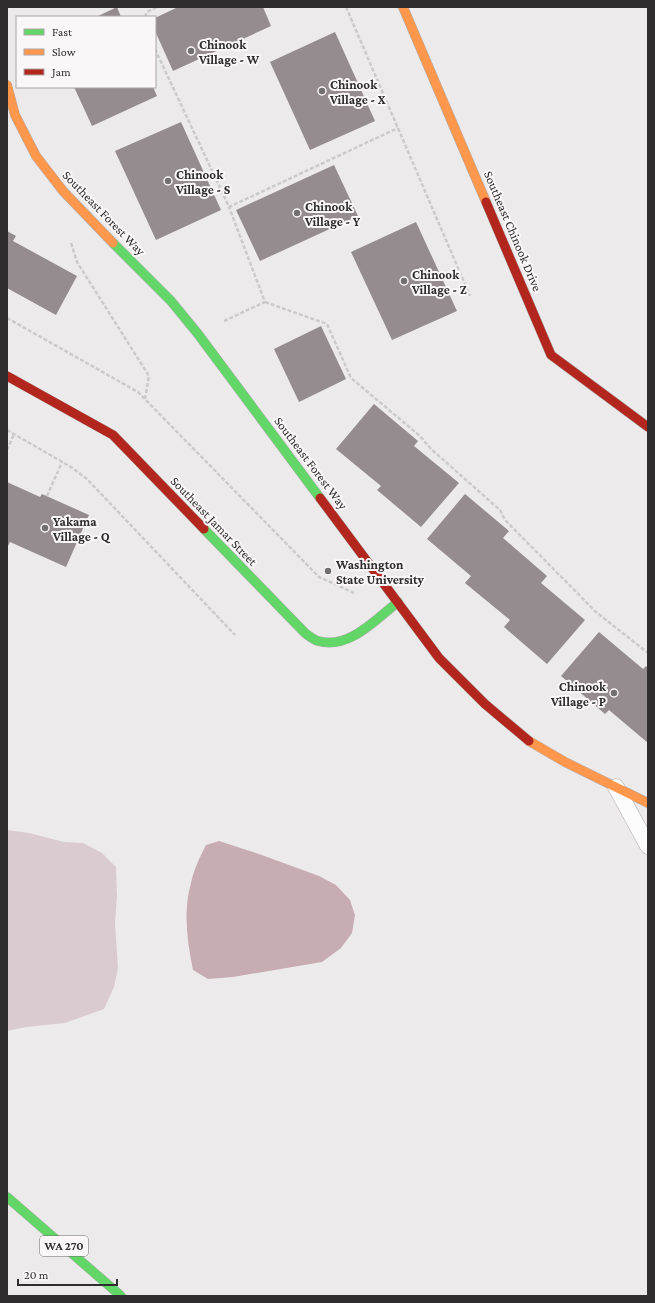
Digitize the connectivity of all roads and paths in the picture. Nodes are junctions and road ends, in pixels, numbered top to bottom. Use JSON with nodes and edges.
{"nodes":[{"id":1,"x":157,"y":7,"type":"edge"},
{"id":2,"x":346,"y":7,"type":"edge"},
{"id":3,"x":403,"y":7,"type":"edge"},
{"id":4,"x":145,"y":16,"type":"edge"},
{"id":5,"x":156,"y":51,"type":"edge"},
{"id":6,"x":7,"y":85,"type":"edge"},
{"id":7,"x":398,"y":128,"type":"junction"},
{"id":8,"x":229,"y":207,"type":"junction"},
{"id":9,"x":70,"y":240,"type":"dead end"},
{"id":10,"x":470,"y":296,"type":"dead end"},
{"id":11,"x":265,"y":302,"type":"junction"},
{"id":12,"x":7,"y":318,"type":"edge"},
{"id":13,"x":198,"y":334,"type":"junction"},
{"id":14,"x":7,"y":376,"type":"edge"},
{"id":15,"x":145,"y":399,"type":"junction"},
{"id":16,"x":648,"y":427,"type":"edge"},
{"id":17,"x":7,"y":430,"type":"edge"},
{"id":18,"x":14,"y":434,"type":"junction"},
{"id":19,"x":7,"y":450,"type":"edge"},
{"id":20,"x":62,"y":462,"type":"junction"},
{"id":21,"x":47,"y":496,"type":"dead end"},
{"id":22,"x":361,"y":597,"type":"dead end"},
{"id":23,"x":398,"y":602,"type":"junction"},
{"id":24,"x":234,"y":635,"type":"dead end"},
{"id":25,"x":648,"y":653,"type":"edge"},
{"id":26,"x":616,"y":787,"type":"junction"},
{"id":27,"x":648,"y":803,"type":"edge"},
{"id":28,"x":648,"y":846,"type":"edge"},
{"id":29,"x":7,"y":1197,"type":"edge"},
{"id":30,"x":121,"y":1296,"type":"edge"}],
"edges":[{"from":1,"to":4,"type":"path"},
{"from":2,"to":7,"type":"path"},
{"from":3,"to":16,"type":"street","name":"Southeast Chinook Drive"},
{"from":5,"to":8,"type":"path"},
{"from":6,"to":13,"type":"street","name":"Southeast Forest Way"},
{"from":7,"to":8,"type":"path"},
{"from":7,"to":10,"type":"path"},
{"from":8,"to":11,"type":"path"},
{"from":9,"to":15,"type":"path"},
{"from":11,"to":13,"type":"path"},
{"from":11,"to":25,"type":"path"},
{"from":12,"to":15,"type":"path"},
{"from":13,"to":23,"type":"street","name":"Southeast Forest Way"},
{"from":14,"to":23,"type":"street","name":"Southeast Jamar Street"},
{"from":15,"to":22,"type":"path"},
{"from":17,"to":18,"type":"path"},
{"from":18,"to":19,"type":"path"},
{"from":18,"to":20,"type":"path"},
{"from":20,"to":21,"type":"path"},
{"from":20,"to":24,"type":"path"},
{"from":23,"to":26,"type":"street","name":"Southeast Forest Way"},
{"from":26,"to":27,"type":"street","name":"Southeast Forest Way"},
{"from":26,"to":28,"type":"lane"},
{"from":29,"to":30,"type":"street","number":"WA 270"}]}
